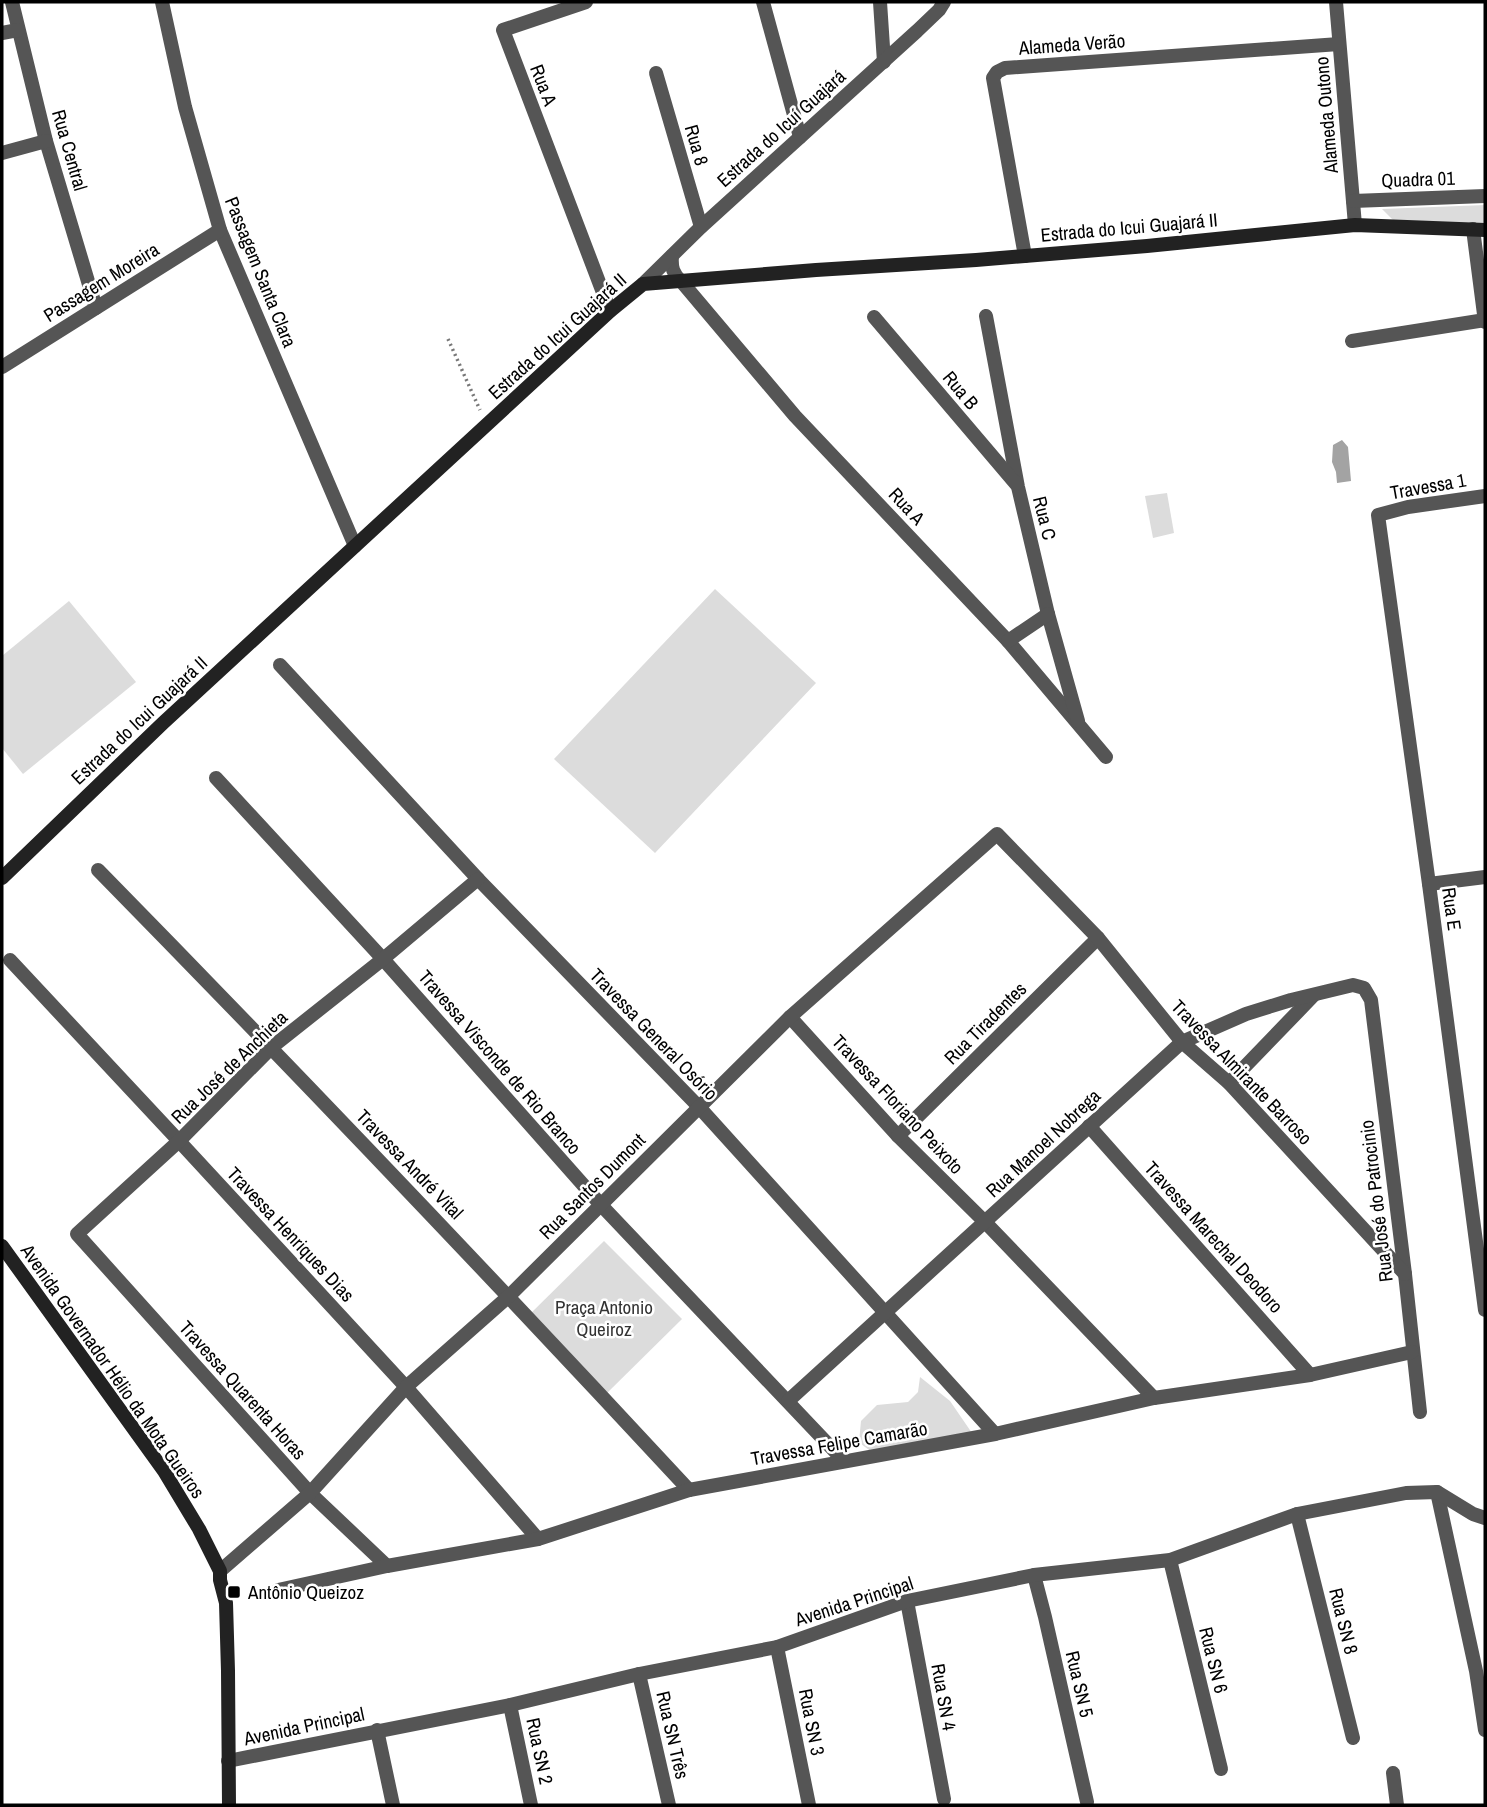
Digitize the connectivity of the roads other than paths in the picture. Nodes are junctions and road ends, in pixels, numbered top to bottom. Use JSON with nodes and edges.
{"nodes":[{"id":1,"x":12,"y":2,"type":"edge"},
{"id":2,"x":162,"y":2,"type":"edge"},
{"id":3,"x":586,"y":2,"type":"edge"},
{"id":4,"x":763,"y":2,"type":"edge"},
{"id":5,"x":880,"y":2,"type":"edge"},
{"id":6,"x":944,"y":2,"type":"edge"},
{"id":7,"x":1336,"y":2,"type":"edge"},
{"id":8,"x":18,"y":30,"type":"junction"},
{"id":9,"x":2,"y":33,"type":"edge"},
{"id":10,"x":1339,"y":44,"type":"junction"},
{"id":11,"x":884,"y":62,"type":"junction"},
{"id":12,"x":656,"y":73,"type":"dead end"},
{"id":13,"x":800,"y":137,"type":"junction"},
{"id":14,"x":46,"y":141,"type":"junction"},
{"id":15,"x":2,"y":153,"type":"edge"},
{"id":16,"x":1485,"y":196,"type":"edge"},
{"id":17,"x":1353,"y":201,"type":"junction"},
{"id":18,"x":1355,"y":225,"type":"junction"},
{"id":19,"x":701,"y":227,"type":"junction"},
{"id":20,"x":220,"y":230,"type":"junction"},
{"id":21,"x":1479,"y":230,"type":"edge"},
{"id":22,"x":672,"y":256,"type":"junction"},
{"id":23,"x":1026,"y":256,"type":"junction"},
{"id":24,"x":681,"y":281,"type":"junction"},
{"id":25,"x":643,"y":284,"type":"junction"},
{"id":26,"x":96,"y":308,"type":"junction"},
{"id":27,"x":610,"y":311,"type":"junction"},
{"id":28,"x":986,"y":316,"type":"dead end"},
{"id":29,"x":874,"y":317,"type":"dead end"},
{"id":30,"x":1485,"y":321,"type":"edge"},
{"id":31,"x":1352,"y":341,"type":"dead end"},
{"id":32,"x":2,"y":367,"type":"edge"},
{"id":33,"x":1018,"y":487,"type":"junction"},
{"id":34,"x":1485,"y":496,"type":"edge"},
{"id":35,"x":1377,"y":515,"type":"joint"},
{"id":36,"x":355,"y":546,"type":"junction"},
{"id":37,"x":1048,"y":614,"type":"junction"},
{"id":38,"x":1008,"y":641,"type":"junction"},
{"id":39,"x":280,"y":664,"type":"dead end"},
{"id":40,"x":1080,"y":726,"type":"junction"},
{"id":41,"x":1106,"y":757,"type":"dead end"},
{"id":42,"x":216,"y":778,"type":"dead end"},
{"id":43,"x":997,"y":834,"type":"joint"},
{"id":44,"x":98,"y":870,"type":"dead end"},
{"id":45,"x":1485,"y":877,"type":"edge"},
{"id":46,"x":2,"y":878,"type":"edge"},
{"id":47,"x":478,"y":879,"type":"junction"},
{"id":48,"x":1429,"y":884,"type":"junction"},
{"id":49,"x":1098,"y":938,"type":"junction"},
{"id":50,"x":383,"y":959,"type":"junction"},
{"id":51,"x":10,"y":960,"type":"dead end"},
{"id":52,"x":1364,"y":988,"type":"joint"},
{"id":53,"x":1315,"y":995,"type":"junction"},
{"id":54,"x":790,"y":1017,"type":"junction"},
{"id":55,"x":1182,"y":1042,"type":"junction"},
{"id":56,"x":272,"y":1047,"type":"junction"},
{"id":57,"x":1229,"y":1083,"type":"junction"},
{"id":58,"x":699,"y":1107,"type":"junction"},
{"id":59,"x":1089,"y":1126,"type":"junction"},
{"id":60,"x":898,"y":1136,"type":"junction"},
{"id":61,"x":180,"y":1141,"type":"junction"},
{"id":62,"x":600,"y":1205,"type":"junction"},
{"id":63,"x":985,"y":1222,"type":"junction"},
{"id":64,"x":76,"y":1234,"type":"joint"},
{"id":65,"x":2,"y":1246,"type":"edge"},
{"id":66,"x":1405,"y":1274,"type":"junction"},
{"id":67,"x":509,"y":1296,"type":"junction"},
{"id":68,"x":1485,"y":1310,"type":"edge"},
{"id":69,"x":885,"y":1313,"type":"junction"},
{"id":70,"x":1412,"y":1352,"type":"junction"},
{"id":71,"x":1310,"y":1375,"type":"junction"},
{"id":72,"x":406,"y":1387,"type":"junction"},
{"id":73,"x":1154,"y":1398,"type":"junction"},
{"id":74,"x":788,"y":1401,"type":"junction"},
{"id":75,"x":1420,"y":1412,"type":"dead end"},
{"id":76,"x":995,"y":1434,"type":"junction"},
{"id":77,"x":844,"y":1461,"type":"junction"},
{"id":78,"x":690,"y":1490,"type":"junction"},
{"id":79,"x":1437,"y":1492,"type":"junction"},
{"id":80,"x":310,"y":1493,"type":"junction"},
{"id":81,"x":1297,"y":1514,"type":"junction"},
{"id":82,"x":1485,"y":1518,"type":"edge"},
{"id":83,"x":538,"y":1539,"type":"junction"},
{"id":84,"x":1170,"y":1560,"type":"junction"},
{"id":85,"x":387,"y":1566,"type":"junction"},
{"id":86,"x":220,"y":1571,"type":"junction"},
{"id":87,"x":1034,"y":1575,"type":"junction"},
{"id":88,"x":278,"y":1590,"type":"dead end"},
{"id":89,"x":907,"y":1601,"type":"junction"},
{"id":90,"x":777,"y":1647,"type":"junction"},
{"id":91,"x":1480,"y":1669,"type":"edge"},
{"id":92,"x":639,"y":1674,"type":"junction"},
{"id":93,"x":510,"y":1704,"type":"junction"},
{"id":94,"x":377,"y":1730,"type":"junction"},
{"id":95,"x":1485,"y":1730,"type":"edge"},
{"id":96,"x":1353,"y":1738,"type":"dead end"},
{"id":97,"x":228,"y":1761,"type":"junction"},
{"id":98,"x":1221,"y":1769,"type":"dead end"},
{"id":99,"x":1393,"y":1773,"type":"dead end"},
{"id":100,"x":944,"y":1799,"type":"dead end"},
{"id":101,"x":1087,"y":1802,"type":"dead end"},
{"id":102,"x":229,"y":1805,"type":"edge"},
{"id":103,"x":393,"y":1805,"type":"edge"},
{"id":104,"x":531,"y":1805,"type":"edge"},
{"id":105,"x":669,"y":1805,"type":"edge"},
{"id":106,"x":809,"y":1805,"type":"edge"},
{"id":107,"x":1397,"y":1805,"type":"edge"}],
"edges":[{"from":1,"to":8,"type":"street","name":"Rua Central"},
{"from":2,"to":20,"type":"street","name":"Passagem Santa Clara"},
{"from":3,"to":27,"type":"street","name":"Rua A"},
{"from":4,"to":13,"type":"street"},
{"from":5,"to":11,"type":"street"},
{"from":6,"to":11,"type":"street","name":"Estrada do Icuí Guajará"},
{"from":7,"to":10,"type":"street","name":"Alameda Outono"},
{"from":8,"to":9,"type":"street"},
{"from":8,"to":14,"type":"street","name":"Rua Central"},
{"from":10,"to":17,"type":"street","name":"Alameda Outono"},
{"from":10,"to":23,"type":"street","name":"Alameda Verão"},
{"from":11,"to":13,"type":"street","name":"Estrada do Icuí Guajará"},
{"from":12,"to":19,"type":"street","name":"Rua 8"},
{"from":13,"to":19,"type":"street","name":"Estrada do Icuí Guajará"},
{"from":14,"to":15,"type":"street"},
{"from":14,"to":26,"type":"street","name":"Rua Central"},
{"from":16,"to":17,"type":"street","name":"Quadra 01"},
{"from":17,"to":18,"type":"street","name":"Alameda Outono"},
{"from":18,"to":21,"type":"main road","name":"Estrada do Icui Guajará II"},
{"from":18,"to":23,"type":"main road","name":"Estrada do Icui Guajará II"},
{"from":19,"to":22,"type":"street","name":"Estrada do Icuí Guajará"},
{"from":20,"to":26,"type":"street","name":"Passagem Moreira"},
{"from":20,"to":36,"type":"street","name":"Passagem Santa Clara"},
{"from":21,"to":30,"type":"street"},
{"from":22,"to":24,"type":"street"},
{"from":22,"to":25,"type":"street","name":"Estrada do Icuí Guajará"},
{"from":23,"to":24,"type":"main road","name":"Estrada do Icui Guajará II"},
{"from":24,"to":25,"type":"main road","name":"Estrada do Icui Guajará II"},
{"from":24,"to":38,"type":"street","name":"Rua A"},
{"from":25,"to":27,"type":"main road","name":"Estrada do Icui Guajará II"},
{"from":26,"to":32,"type":"street","name":"Passagem Moreira"},
{"from":27,"to":36,"type":"main road","name":"Estrada do Icui Guajará II"},
{"from":28,"to":33,"type":"street","name":"Rua C"},
{"from":29,"to":33,"type":"street","name":"Rua B"},
{"from":30,"to":31,"type":"street"},
{"from":33,"to":37,"type":"street","name":"Rua C"},
{"from":34,"to":35,"type":"street","name":"Travessa 1"},
{"from":35,"to":48,"type":"street","name":"Rua E"},
{"from":36,"to":46,"type":"main road","name":"Estrada do Icui Guajará II"},
{"from":37,"to":38,"type":"street"},
{"from":37,"to":40,"type":"street","name":"Rua C"},
{"from":38,"to":40,"type":"street","name":"Rua A"},
{"from":39,"to":47,"type":"street","name":"Travessa General Osório"},
{"from":40,"to":41,"type":"street","name":"Rua A"},
{"from":42,"to":50,"type":"street","name":"Travessa Visconde de Rio Branco"},
{"from":43,"to":49,"type":"street","name":"Travessa Almirante Barroso"},
{"from":43,"to":54,"type":"street","name":"Rua Santos Dumont"},
{"from":44,"to":56,"type":"street","name":"Travessa André Vital"},
{"from":45,"to":48,"type":"street"},
{"from":47,"to":50,"type":"street","name":"Rua José de Anchieta"},
{"from":47,"to":58,"type":"street","name":"Travessa General Osório"},
{"from":48,"to":68,"type":"street","name":"Rua E"},
{"from":49,"to":55,"type":"street","name":"Travessa Almirante Barroso"},
{"from":49,"to":60,"type":"street","name":"Rua Tiradentes"},
{"from":50,"to":56,"type":"street","name":"Rua José de Anchieta"},
{"from":50,"to":62,"type":"street","name":"Travessa Visconde de Rio Branco"},
{"from":51,"to":61,"type":"street","name":"Travessa Henriques Dias"},
{"from":52,"to":53,"type":"street","name":"Rua Manoel Nobrega"},
{"from":52,"to":66,"type":"street","name":"Rua José do Patrocinio"},
{"from":53,"to":55,"type":"street","name":"Rua Manoel Nobrega"},
{"from":53,"to":57,"type":"street"},
{"from":54,"to":58,"type":"street","name":"Rua Santos Dumont"},
{"from":54,"to":60,"type":"street","name":"Travessa Floriano Peixoto"},
{"from":55,"to":57,"type":"street","name":"Travessa Almirante Barroso"},
{"from":55,"to":59,"type":"street","name":"Rua Manoel Nobrega"},
{"from":56,"to":61,"type":"street","name":"Rua José de Anchieta"},
{"from":56,"to":67,"type":"street","name":"Travessa André Vital"},
{"from":57,"to":66,"type":"street","name":"Travessa Almirante Barroso"},
{"from":58,"to":62,"type":"street","name":"Rua Santos Dumont"},
{"from":58,"to":69,"type":"street","name":"Travessa General Osório"},
{"from":59,"to":63,"type":"street","name":"Rua Manoel Nobrega"},
{"from":59,"to":71,"type":"street","name":"Travessa Marechal Deodoro"},
{"from":60,"to":63,"type":"street","name":"Travessa Floriano Peixoto"},
{"from":61,"to":64,"type":"street","name":"Rua José de Anchieta"},
{"from":61,"to":72,"type":"street","name":"Travessa Henriques Dias"},
{"from":62,"to":67,"type":"street","name":"Rua Santos Dumont"},
{"from":62,"to":74,"type":"street","name":"Travessa Visconde de Rio Branco"},
{"from":63,"to":69,"type":"street","name":"Rua Manoel Nobrega"},
{"from":63,"to":73,"type":"street","name":"Travessa Floriano Peixoto"},
{"from":64,"to":80,"type":"street","name":"Travessa Quarenta Horas"},
{"from":65,"to":86,"type":"main road","name":"Avenida Governador Hélio da Mota Gueiros"},
{"from":66,"to":70,"type":"street","name":"Rua José do Patrocinio"},
{"from":67,"to":72,"type":"street","name":"Rua Santos Dumont"},
{"from":67,"to":78,"type":"street","name":"Travessa André Vital"},
{"from":69,"to":74,"type":"street","name":"Rua Manoel Nobrega"},
{"from":69,"to":76,"type":"street","name":"Travessa General Osório"},
{"from":70,"to":71,"type":"street","name":"Travessa Felipe Camarão"},
{"from":70,"to":75,"type":"street","name":"Rua José do Patrocinio"},
{"from":71,"to":73,"type":"street","name":"Travessa Felipe Camarão"},
{"from":72,"to":80,"type":"street","name":"Rua Santos Dumont"},
{"from":72,"to":83,"type":"street","name":"Travessa Henriques Dias"},
{"from":73,"to":76,"type":"street","name":"Travessa Felipe Camarão"},
{"from":74,"to":77,"type":"street","name":"Travessa Visconde de Rio Branco"},
{"from":76,"to":77,"type":"street","name":"Travessa Felipe Camarão"},
{"from":77,"to":78,"type":"street","name":"Travessa Felipe Camarão"},
{"from":78,"to":83,"type":"street","name":"Travessa Felipe Camarão"},
{"from":79,"to":81,"type":"street","name":"Avenida Principal"},
{"from":79,"to":82,"type":"street"},
{"from":79,"to":91,"type":"street"},
{"from":80,"to":85,"type":"street","name":"Travessa Quarenta Horas"},
{"from":80,"to":86,"type":"street","name":"Rua Santos Dumont"},
{"from":81,"to":84,"type":"street","name":"Avenida Principal"},
{"from":81,"to":96,"type":"street","name":"Rua SN 8"},
{"from":83,"to":85,"type":"street","name":"Travessa Felipe Camarão"},
{"from":84,"to":87,"type":"street","name":"Avenida Principal"},
{"from":84,"to":98,"type":"street","name":"Rua SN 6"},
{"from":85,"to":88,"type":"street","name":"Travessa Felipe Camarão"},
{"from":86,"to":97,"type":"main road","name":"Avenida Governador Hélio da Mota Gueiros"},
{"from":87,"to":89,"type":"street","name":"Avenida Principal"},
{"from":87,"to":101,"type":"street","name":"Rua SN 5"},
{"from":89,"to":90,"type":"street","name":"Avenida Principal"},
{"from":89,"to":100,"type":"street","name":"Rua SN 4"},
{"from":90,"to":92,"type":"street","name":"Avenida Principal"},
{"from":90,"to":106,"type":"street","name":"Rua SN 3"},
{"from":91,"to":95,"type":"street"},
{"from":92,"to":93,"type":"street","name":"Avenida Principal"},
{"from":92,"to":105,"type":"street","name":"Rua SN Três"},
{"from":93,"to":94,"type":"street","name":"Avenida Principal"},
{"from":93,"to":104,"type":"street","name":"Rua SN 2"},
{"from":94,"to":97,"type":"street","name":"Avenida Principal"},
{"from":94,"to":103,"type":"street"},
{"from":97,"to":102,"type":"main road","name":"Avenida Governador Hélio da Mota Gueiros"},
{"from":99,"to":107,"type":"street"}]}
